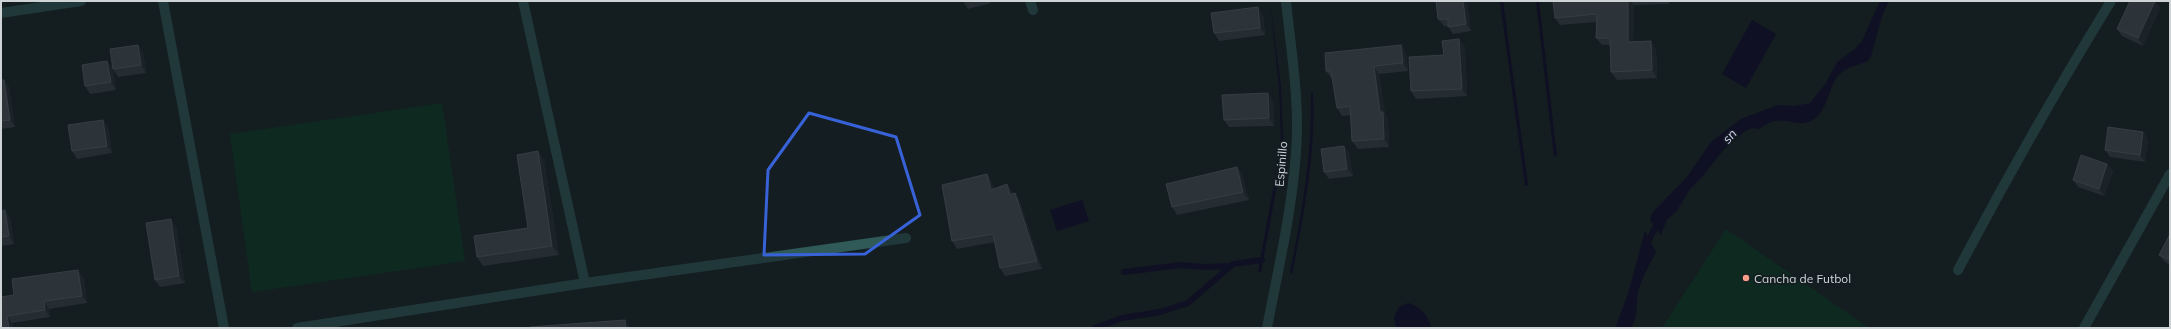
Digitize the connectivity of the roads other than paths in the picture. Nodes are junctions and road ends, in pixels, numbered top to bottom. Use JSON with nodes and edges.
{"nodes":[{"id":1,"x":81,"y":1,"type":"edge"},
{"id":2,"x":164,"y":1,"type":"edge"},
{"id":3,"x":523,"y":1,"type":"edge"},
{"id":4,"x":1286,"y":1,"type":"edge"},
{"id":5,"x":2111,"y":1,"type":"edge"},
{"id":6,"x":1,"y":13,"type":"edge"},
{"id":7,"x":2170,"y":174,"type":"edge"},
{"id":8,"x":906,"y":238,"type":"dead end"},
{"id":9,"x":1958,"y":270,"type":"dead end"},
{"id":10,"x":585,"y":283,"type":"junction"},
{"id":11,"x":224,"y":328,"type":"edge"},
{"id":12,"x":297,"y":328,"type":"edge"},
{"id":13,"x":1267,"y":328,"type":"edge"},
{"id":14,"x":2084,"y":328,"type":"edge"}],
"edges":[{"from":1,"to":6,"type":"street"},
{"from":2,"to":11,"type":"street"},
{"from":3,"to":10,"type":"street"},
{"from":4,"to":13,"type":"street","name":"Espinillo"},
{"from":5,"to":9,"type":"street"},
{"from":7,"to":14,"type":"street"},
{"from":8,"to":10,"type":"street"},
{"from":10,"to":12,"type":"street"}]}
